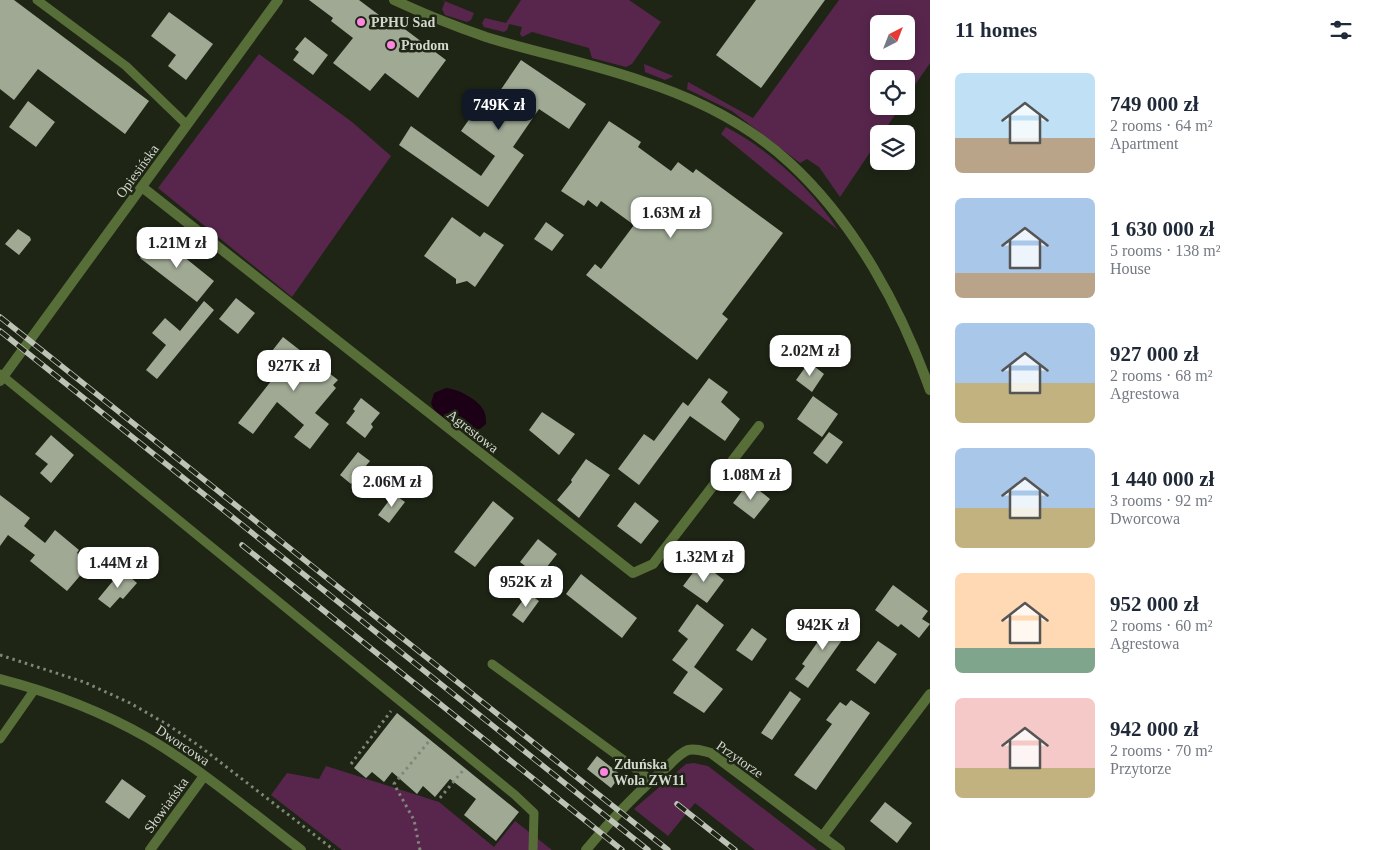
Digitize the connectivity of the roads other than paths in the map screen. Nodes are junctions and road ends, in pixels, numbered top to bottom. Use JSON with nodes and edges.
{"nodes":[{"id":1,"x":37,"y":0,"type":"edge"},
{"id":2,"x":278,"y":0,"type":"edge"},
{"id":3,"x":394,"y":0,"type":"edge"},
{"id":4,"x":187,"y":125,"type":"junction"},
{"id":5,"x":142,"y":188,"type":"junction"},
{"id":6,"x":1,"y":377,"type":"edge"},
{"id":7,"x":930,"y":390,"type":"edge"},
{"id":8,"x":759,"y":426,"type":"dead end"},
{"id":9,"x":492,"y":664,"type":"dead end"},
{"id":10,"x":0,"y":679,"type":"edge"},
{"id":11,"x":35,"y":689,"type":"junction"},
{"id":12,"x":930,"y":694,"type":"edge"},
{"id":13,"x":0,"y":739,"type":"edge"},
{"id":14,"x":204,"y":776,"type":"junction"},
{"id":15,"x":651,"y":780,"type":"junction"},
{"id":16,"x":822,"y":836,"type":"junction"},
{"id":17,"x":150,"y":850,"type":"edge"},
{"id":18,"x":301,"y":850,"type":"edge"},
{"id":19,"x":533,"y":850,"type":"edge"},
{"id":20,"x":586,"y":850,"type":"edge"},
{"id":21,"x":840,"y":850,"type":"edge"}],
"edges":[{"from":1,"to":4,"type":"lane"},
{"from":2,"to":4,"type":"street","name":"Opiesińska"},
{"from":3,"to":7,"type":"street"},
{"from":4,"to":5,"type":"street","name":"Opiesińska"},
{"from":5,"to":6,"type":"street","name":"Opiesińska"},
{"from":5,"to":8,"type":"street","name":"Agrestowa"},
{"from":6,"to":19,"type":"lane"},
{"from":9,"to":15,"type":"lane"},
{"from":10,"to":11,"type":"street","name":"Dworcowa"},
{"from":11,"to":13,"type":"lane"},
{"from":11,"to":14,"type":"street","name":"Dworcowa"},
{"from":12,"to":16,"type":"street"},
{"from":14,"to":17,"type":"street","name":"Słowiańska"},
{"from":14,"to":18,"type":"street","name":"Dworcowa"},
{"from":15,"to":16,"type":"street","name":"Przytorze"},
{"from":15,"to":20,"type":"street","name":"Przytorze"},
{"from":16,"to":21,"type":"street","name":"Przytorze"}]}
